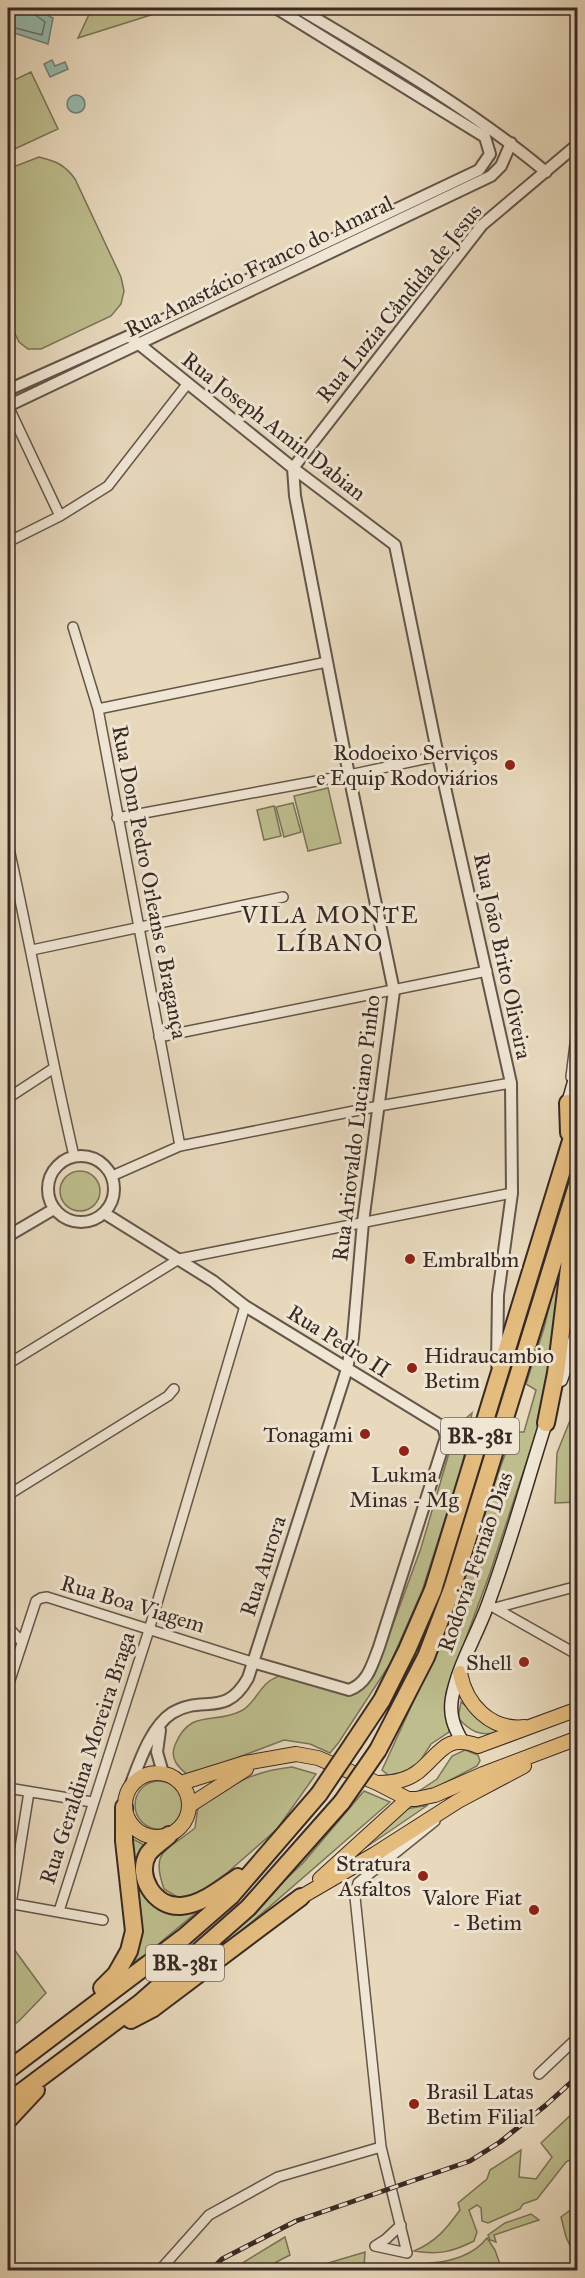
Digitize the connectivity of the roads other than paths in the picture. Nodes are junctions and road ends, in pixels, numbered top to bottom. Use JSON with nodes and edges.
{"nodes":[{"id":1,"x":276,"y":8,"type":"edge"},
{"id":2,"x":298,"y":8,"type":"edge"},
{"id":3,"x":363,"y":46,"type":"junction"},
{"id":4,"x":357,"y":58,"type":"junction"},
{"id":5,"x":510,"y":143,"type":"junction"},
{"id":6,"x":578,"y":144,"type":"edge"},
{"id":7,"x":546,"y":172,"type":"junction"},
{"id":8,"x":129,"y":336,"type":"junction"},
{"id":9,"x":140,"y":344,"type":"junction"},
{"id":10,"x":188,"y":383,"type":"junction"},
{"id":11,"x":8,"y":390,"type":"edge"},
{"id":12,"x":8,"y":406,"type":"edge"},
{"id":13,"x":293,"y":468,"type":"junction"},
{"id":14,"x":60,"y":516,"type":"junction"},
{"id":15,"x":8,"y":543,"type":"edge"},
{"id":16,"x":395,"y":545,"type":"joint"},
{"id":17,"x":73,"y":627,"type":"dead end"},
{"id":18,"x":327,"y":663,"type":"junction"},
{"id":19,"x":98,"y":708,"type":"junction"},
{"id":20,"x":438,"y":756,"type":"junction"},
{"id":21,"x":349,"y":775,"type":"junction"},
{"id":22,"x":117,"y":818,"type":"junction"},
{"id":23,"x":8,"y":844,"type":"edge"},
{"id":24,"x":283,"y":897,"type":"dead end"},
{"id":25,"x":138,"y":929,"type":"junction"},
{"id":26,"x":32,"y":950,"type":"junction"},
{"id":27,"x":487,"y":971,"type":"junction"},
{"id":28,"x":394,"y":991,"type":"junction"},
{"id":29,"x":578,"y":1020,"type":"edge"},
{"id":30,"x":159,"y":1037,"type":"junction"},
{"id":31,"x":54,"y":1068,"type":"junction"},
{"id":32,"x":578,"y":1068,"type":"edge"},
{"id":33,"x":511,"y":1083,"type":"junction"},
{"id":34,"x":8,"y":1098,"type":"edge"},
{"id":35,"x":568,"y":1104,"type":"junction"},
{"id":36,"x":379,"y":1106,"type":"junction"},
{"id":37,"x":578,"y":1118,"type":"edge"},
{"id":38,"x":570,"y":1143,"type":"junction"},
{"id":39,"x":180,"y":1146,"type":"junction"},
{"id":40,"x":74,"y":1156,"type":"junction"},
{"id":41,"x":112,"y":1176,"type":"junction"},
{"id":42,"x":578,"y":1182,"type":"edge"},
{"id":43,"x":512,"y":1193,"type":"junction"},
{"id":44,"x":578,"y":1208,"type":"edge"},
{"id":45,"x":54,"y":1209,"type":"junction"},
{"id":46,"x":105,"y":1213,"type":"junction"},
{"id":47,"x":363,"y":1222,"type":"junction"},
{"id":48,"x":8,"y":1236,"type":"edge"},
{"id":49,"x":179,"y":1259,"type":"junction"},
{"id":50,"x":245,"y":1306,"type":"junction"},
{"id":51,"x":578,"y":1329,"type":"edge"},
{"id":52,"x":8,"y":1364,"type":"edge"},
{"id":53,"x":347,"y":1369,"type":"junction"},
{"id":54,"x":497,"y":1381,"type":"junction"},
{"id":55,"x":174,"y":1389,"type":"dead end"},
{"id":56,"x":546,"y":1423,"type":"junction"},
{"id":57,"x":8,"y":1495,"type":"edge"},
{"id":58,"x":578,"y":1586,"type":"edge"},
{"id":59,"x":492,"y":1606,"type":"junction"},
{"id":60,"x":8,"y":1628,"type":"edge"},
{"id":61,"x":149,"y":1630,"type":"junction"},
{"id":62,"x":22,"y":1642,"type":"junction"},
{"id":63,"x":578,"y":1655,"type":"edge"},
{"id":64,"x":252,"y":1662,"type":"junction"},
{"id":65,"x":460,"y":1673,"type":"junction"},
{"id":66,"x":8,"y":1686,"type":"edge"},
{"id":67,"x":358,"y":1687,"type":"joint"},
{"id":68,"x":578,"y":1709,"type":"edge"},
{"id":69,"x":578,"y":1721,"type":"edge"},
{"id":70,"x":161,"y":1722,"type":"junction"},
{"id":71,"x":533,"y":1726,"type":"junction"},
{"id":72,"x":577,"y":1738,"type":"edge"},
{"id":73,"x":462,"y":1741,"type":"junction"},
{"id":74,"x":478,"y":1746,"type":"junction"},
{"id":75,"x":578,"y":1749,"type":"edge"},
{"id":76,"x":263,"y":1760,"type":"junction"},
{"id":77,"x":163,"y":1773,"type":"junction"},
{"id":78,"x":483,"y":1774,"type":"junction"},
{"id":79,"x":181,"y":1783,"type":"junction"},
{"id":80,"x":377,"y":1783,"type":"junction"},
{"id":81,"x":8,"y":1788,"type":"edge"},
{"id":82,"x":129,"y":1789,"type":"junction"},
{"id":83,"x":29,"y":1792,"type":"junction"},
{"id":84,"x":408,"y":1799,"type":"junction"},
{"id":85,"x":458,"y":1801,"type":"junction"},
{"id":86,"x":92,"y":1802,"type":"junction"},
{"id":87,"x":190,"y":1805,"type":"junction"},
{"id":88,"x":124,"y":1807,"type":"junction"},
{"id":89,"x":169,"y":1835,"type":"junction"},
{"id":90,"x":268,"y":1855,"type":"junction"},
{"id":91,"x":301,"y":1897,"type":"junction"},
{"id":92,"x":9,"y":1903,"type":"edge"},
{"id":93,"x":59,"y":1911,"type":"junction"},
{"id":94,"x":103,"y":1920,"type":"dead end"},
{"id":95,"x":55,"y":2034,"type":"junction"},
{"id":96,"x":578,"y":2037,"type":"edge"},
{"id":97,"x":72,"y":2052,"type":"junction"},
{"id":98,"x":29,"y":2055,"type":"junction"},
{"id":99,"x":8,"y":2063,"type":"edge"},
{"id":100,"x":55,"y":2067,"type":"junction"},
{"id":101,"x":8,"y":2070,"type":"edge"},
{"id":102,"x":539,"y":2074,"type":"dead end"},
{"id":103,"x":8,"y":2102,"type":"edge"},
{"id":104,"x":8,"y":2120,"type":"edge"},
{"id":105,"x":381,"y":2147,"type":"junction"},
{"id":106,"x":401,"y":2225,"type":"junction"},
{"id":107,"x":160,"y":2271,"type":"edge"}],
"edges":[{"from":1,"to":4,"type":"street"},
{"from":2,"to":3,"type":"street"},
{"from":3,"to":4,"type":"street"},
{"from":3,"to":5,"type":"street"},
{"from":4,"to":8,"type":"street","name":"Rua Anastácio Franco do Amaral"},
{"from":5,"to":7,"type":"street"},
{"from":5,"to":9,"type":"street","name":"Rua Anastácio Franco do Amaral"},
{"from":6,"to":7,"type":"street","name":"Rua Luzia Cândida de Jesus"},
{"from":7,"to":13,"type":"street","name":"Rua Luzia Cândida de Jesus"},
{"from":8,"to":9,"type":"street","name":"Rua Joseph Amin Dabian"},
{"from":8,"to":11,"type":"street","name":"Rua Anastácio Franco do Amaral"},
{"from":9,"to":10,"type":"street","name":"Rua Joseph Amin Dabian"},
{"from":9,"to":12,"type":"street","name":"Rua Anastácio Franco do Amaral"},
{"from":10,"to":13,"type":"street","name":"Rua Joseph Amin Dabian"},
{"from":10,"to":14,"type":"street"},
{"from":12,"to":14,"type":"street"},
{"from":13,"to":16,"type":"street","name":"Rua Joseph Amin Dabian"},
{"from":13,"to":18,"type":"street","name":"Rua Ariovaldo Luciano Pinho"},
{"from":14,"to":15,"type":"street"},
{"from":16,"to":20,"type":"street","name":"Rua João Brito Oliveira"},
{"from":17,"to":19,"type":"street","name":"Rua Dom Pedro Orleans e Bragança"},
{"from":18,"to":19,"type":"street"},
{"from":18,"to":21,"type":"street","name":"Rua Ariovaldo Luciano Pinho"},
{"from":19,"to":22,"type":"street","name":"Rua Dom Pedro Orleans e Bragança"},
{"from":20,"to":21,"type":"street"},
{"from":20,"to":27,"type":"street","name":"Rua João Brito Oliveira"},
{"from":21,"to":22,"type":"street"},
{"from":21,"to":28,"type":"street","name":"Rua Ariovaldo Luciano Pinho"},
{"from":22,"to":25,"type":"street","name":"Rua Dom Pedro Orleans e Bragança"},
{"from":23,"to":26,"type":"street"},
{"from":24,"to":25,"type":"street"},
{"from":25,"to":26,"type":"street"},
{"from":25,"to":30,"type":"street","name":"Rua Dom Pedro Orleans e Bragança"},
{"from":26,"to":31,"type":"street"},
{"from":27,"to":28,"type":"street"},
{"from":27,"to":33,"type":"street","name":"Rua João Brito Oliveira"},
{"from":28,"to":30,"type":"street"},
{"from":28,"to":36,"type":"street","name":"Rua Ariovaldo Luciano Pinho"},
{"from":29,"to":35,"type":"street"},
{"from":30,"to":39,"type":"street","name":"Rua Dom Pedro Orleans e Bragança"},
{"from":31,"to":34,"type":"street"},
{"from":31,"to":40,"type":"street"},
{"from":32,"to":35,"type":"main road","number":"BR-381"},
{"from":33,"to":36,"type":"street"},
{"from":33,"to":43,"type":"street","name":"Rua João Brito Oliveira"},
{"from":35,"to":38,"type":"highway","number":"BR-381"},
{"from":36,"to":39,"type":"street"},
{"from":36,"to":47,"type":"street","name":"Rua Ariovaldo Luciano Pinho"},
{"from":37,"to":38,"type":"highway","name":"Rodovia Fernão Dias","number":"BR-381"},
{"from":38,"to":54,"type":"highway","name":"Rodovia Fernão Dias","number":"BR-381"},
{"from":39,"to":41,"type":"street"},
{"from":40,"to":41,"type":"street"},
{"from":40,"to":45,"type":"street"},
{"from":41,"to":46,"type":"street"},
{"from":42,"to":97,"type":"highway","name":"Rodovia Fernão Dias","number":"BR-381","bridge":true},
{"from":43,"to":47,"type":"street"},
{"from":43,"to":54,"type":"street","name":"Rua João Brito Oliveira"},
{"from":44,"to":56,"type":"highway","number":"BR-381"},
{"from":45,"to":46,"type":"street"},
{"from":45,"to":48,"type":"street"},
{"from":46,"to":49,"type":"street","name":"Rua Pedro II"},
{"from":47,"to":49,"type":"street"},
{"from":47,"to":53,"type":"street","name":"Rua Ariovaldo Luciano Pinho"},
{"from":49,"to":50,"type":"street","name":"Rua Pedro II"},
{"from":49,"to":52,"type":"street"},
{"from":50,"to":53,"type":"street","name":"Rua Pedro II"},
{"from":50,"to":61,"type":"street","name":"Rua Geraldina Moreira Braga"},
{"from":51,"to":56,"type":"main road","name":"Rodovia Fernão Dias","number":"BR-381"},
{"from":53,"to":64,"type":"street","name":"Rua Aurora"},
{"from":53,"to":67,"type":"street","name":"Rua Pedro II"},
{"from":54,"to":90,"type":"highway","name":"Rodovia Fernão Dias","number":"BR-381","bridge":true},
{"from":55,"to":57,"type":"street"},
{"from":56,"to":59,"type":"main road","name":"Rodovia Fernão Dias","number":"BR-381"},
{"from":58,"to":59,"type":"street"},
{"from":59,"to":63,"type":"street"},
{"from":59,"to":65,"type":"main road","name":"Rodovia Fernão Dias","number":"BR-381"},
{"from":60,"to":62,"type":"street"},
{"from":61,"to":62,"type":"street","name":"Rua Boa Viagem"},
{"from":61,"to":64,"type":"street","name":"Rua Boa Viagem"},
{"from":61,"to":86,"type":"street","name":"Rua Geraldina Moreira Braga"},
{"from":62,"to":66,"type":"street"},
{"from":64,"to":67,"type":"street","name":"Rua Boa Viagem"},
{"from":64,"to":70,"type":"street","name":"Rua Aurora"},
{"from":65,"to":71,"type":"main road"},
{"from":65,"to":73,"type":"main road","name":"Rodovia Fernão Dias","number":"BR-381"},
{"from":68,"to":71,"type":"main road"},
{"from":69,"to":72,"type":"main road"},
{"from":70,"to":77,"type":"street"},
{"from":70,"to":82,"type":"street","name":"Rua Aurora"},
{"from":71,"to":74,"type":"main road"},
{"from":72,"to":75,"type":"street"},
{"from":72,"to":78,"type":"main road"},
{"from":72,"to":85,"type":"main road"},
{"from":73,"to":74,"type":"main road"},
{"from":73,"to":80,"type":"main road"},
{"from":74,"to":78,"type":"main road"},
{"from":76,"to":79,"type":"main road"},
{"from":76,"to":80,"type":"main road"},
{"from":76,"to":87,"type":"main road"},
{"from":77,"to":79,"type":"main road"},
{"from":77,"to":82,"type":"main road"},
{"from":78,"to":84,"type":"main road"},
{"from":79,"to":87,"type":"main road"},
{"from":80,"to":84,"type":"main road"},
{"from":81,"to":83,"type":"street"},
{"from":82,"to":88,"type":"main road"},
{"from":83,"to":86,"type":"street"},
{"from":83,"to":92,"type":"street"},
{"from":84,"to":91,"type":"main road"},
{"from":85,"to":91,"type":"main road"},
{"from":85,"to":105,"type":"street"},
{"from":86,"to":93,"type":"street","name":"Rua Geraldina Moreira Braga"},
{"from":87,"to":89,"type":"main road"},
{"from":88,"to":89,"type":"main road"},
{"from":88,"to":95,"type":"highway"},
{"from":89,"to":90,"type":"highway","number":"BR-381"},
{"from":90,"to":95,"type":"highway","name":"Rodovia Fernão Dias","number":"BR-381"},
{"from":91,"to":97,"type":"highway"},
{"from":92,"to":93,"type":"street"},
{"from":93,"to":94,"type":"street"},
{"from":95,"to":98,"type":"highway","name":"Rodovia Fernão Dias","number":"BR-381"},
{"from":96,"to":102,"type":"street"},
{"from":97,"to":100,"type":"highway","name":"Rodovia Fernão Dias","number":"BR-381"},
{"from":98,"to":99,"type":"highway"},
{"from":98,"to":101,"type":"highway","name":"Rodovia Fernão Dias","number":"BR-381"},
{"from":100,"to":103,"type":"highway","name":"Rodovia Fernão Dias","number":"BR-381"},
{"from":100,"to":104,"type":"highway","number":"BR-381"},
{"from":105,"to":106,"type":"street"},
{"from":105,"to":107,"type":"street"},
{"from":106,"to":106,"type":"street"}]}
